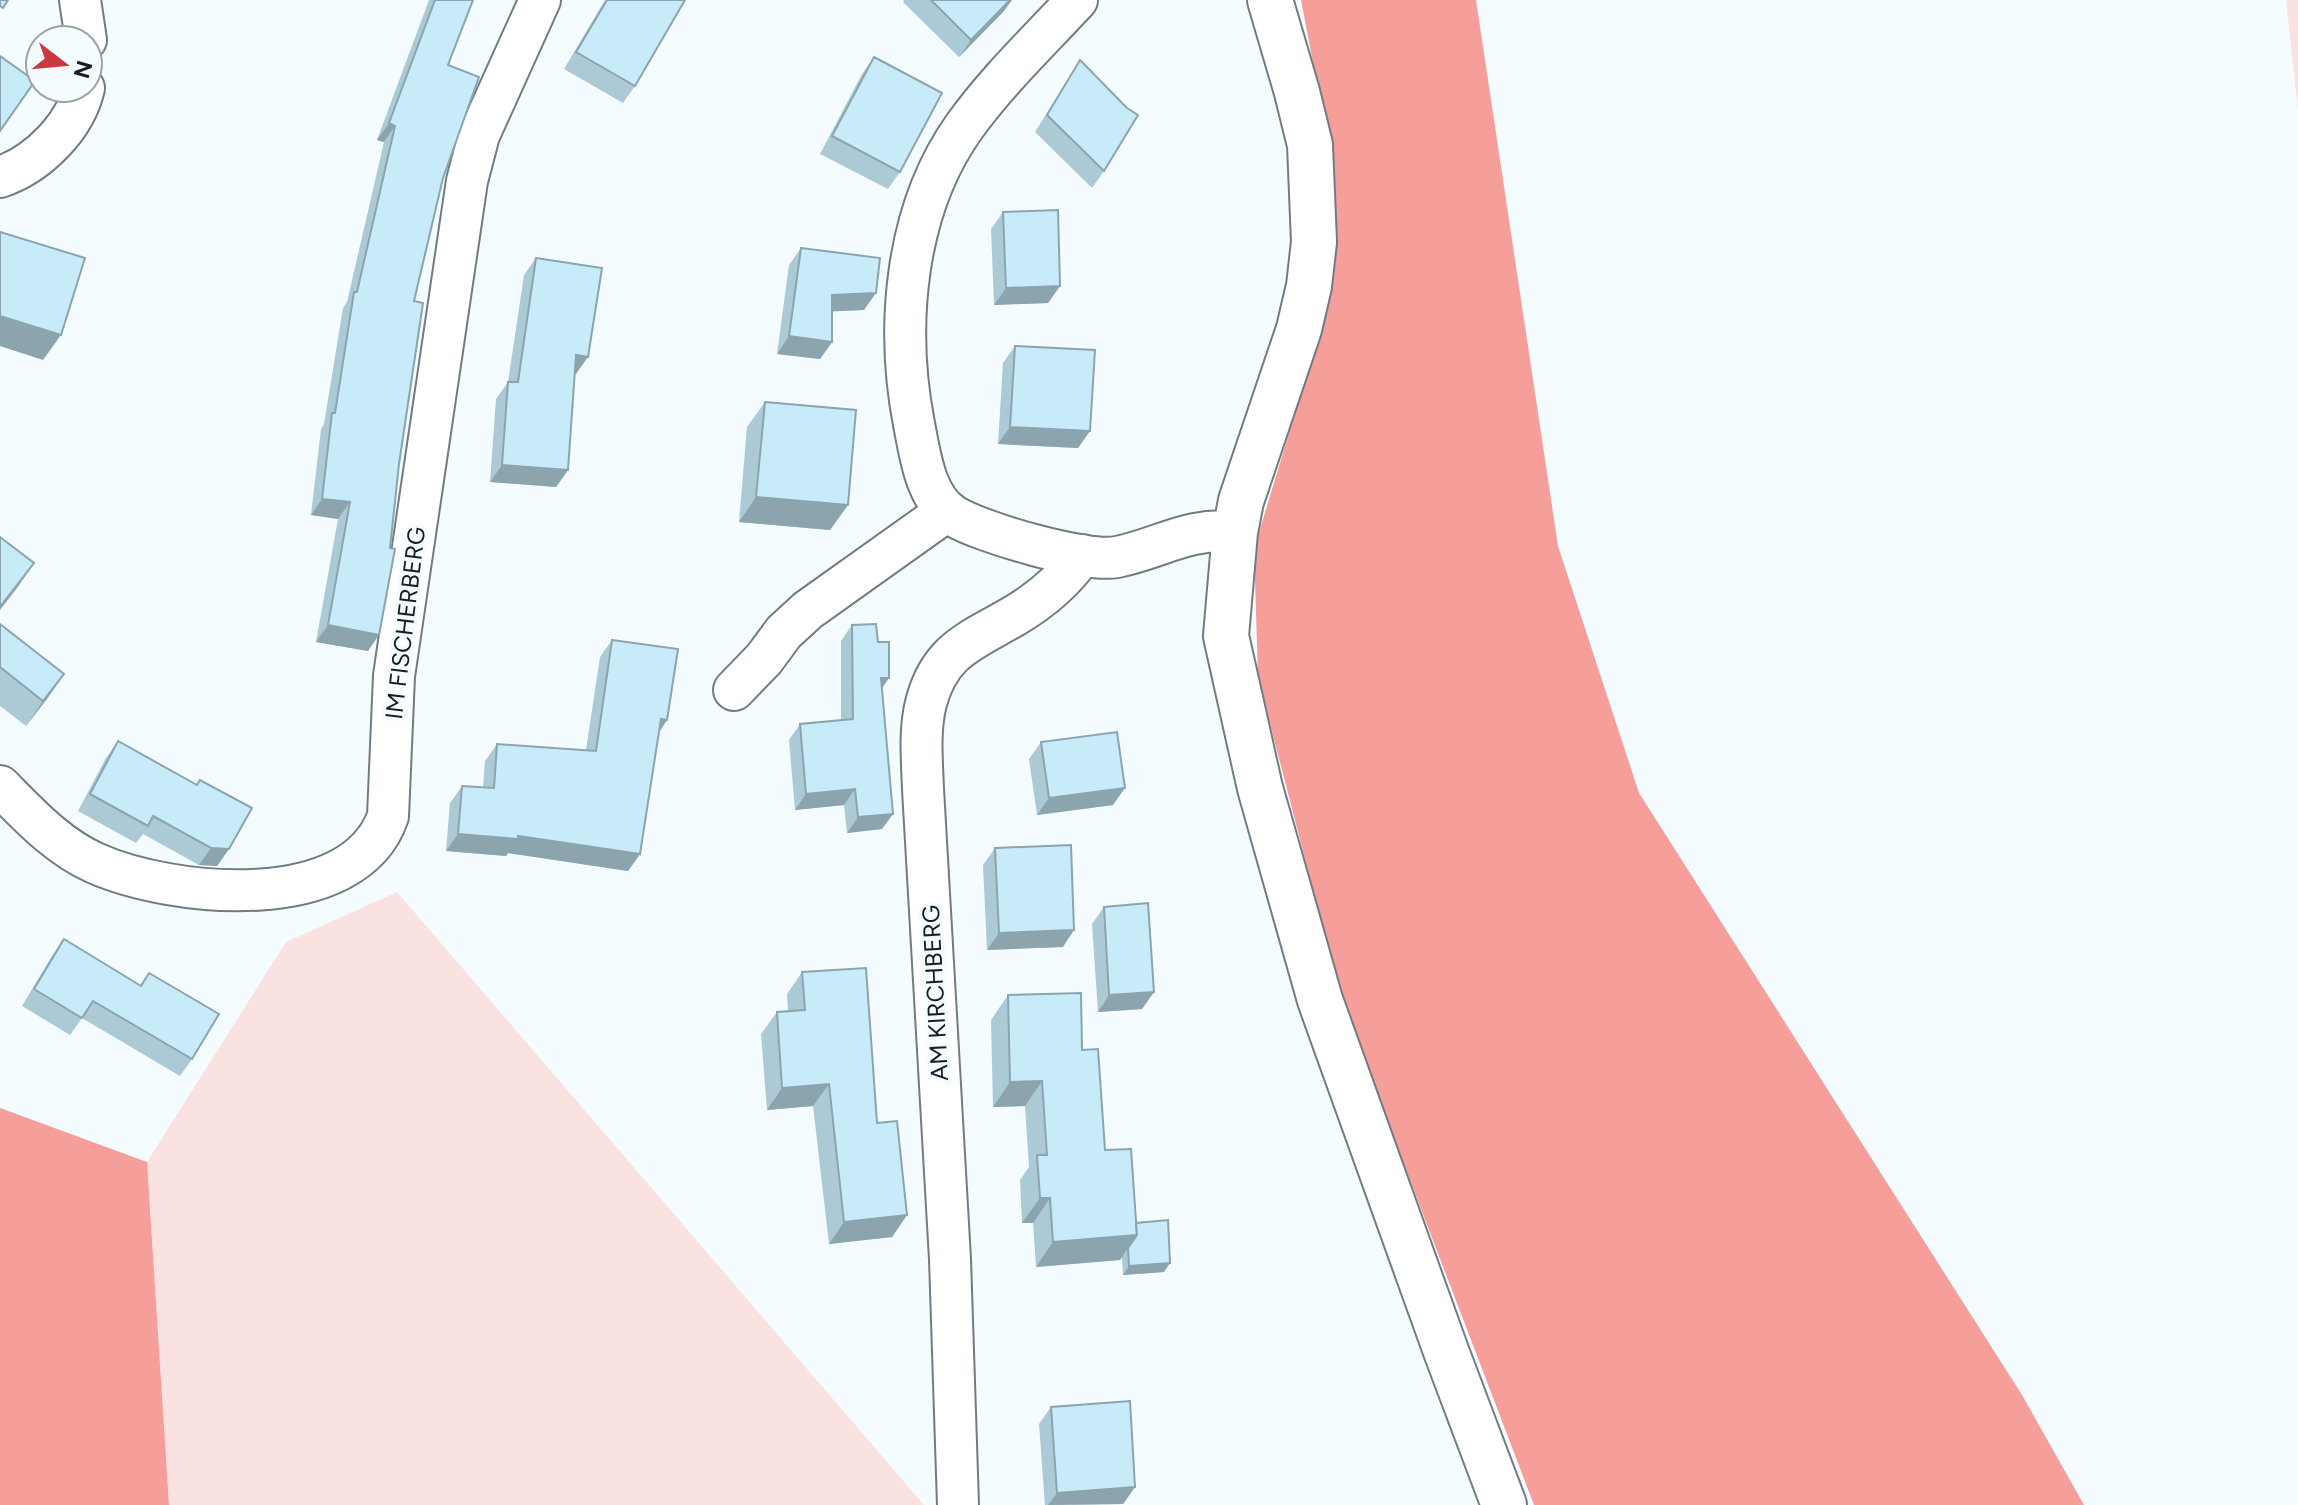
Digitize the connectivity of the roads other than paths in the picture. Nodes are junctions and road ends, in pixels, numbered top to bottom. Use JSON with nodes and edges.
{"nodes":[{"id":1,"x":80,"y":0,"type":"edge"},
{"id":2,"x":540,"y":0,"type":"edge"},
{"id":3,"x":1077,"y":0,"type":"edge"},
{"id":4,"x":1270,"y":0,"type":"edge"},
{"id":5,"x":84,"y":24,"type":"edge"},
{"id":6,"x":78,"y":104,"type":"edge"},
{"id":7,"x":0,"y":177,"type":"edge"},
{"id":8,"x":947,"y":511,"type":"junction"},
{"id":9,"x":1235,"y":532,"type":"junction"},
{"id":10,"x":1082,"y":555,"type":"junction"},
{"id":11,"x":734,"y":690,"type":"dead end"},
{"id":12,"x":0,"y":786,"type":"edge"},
{"id":13,"x":958,"y":1505,"type":"edge"},
{"id":14,"x":1504,"y":1505,"type":"edge"}],
"edges":[{"from":1,"to":5,"type":"street"},
{"from":2,"to":12,"type":"street","name":"IM FISCHERBERG"},
{"from":3,"to":8,"type":"street"},
{"from":4,"to":9,"type":"main road"},
{"from":6,"to":7,"type":"street"},
{"from":8,"to":10,"type":"street"},
{"from":8,"to":11,"type":"street"},
{"from":9,"to":10,"type":"street"},
{"from":9,"to":14,"type":"main road"},
{"from":10,"to":13,"type":"street","name":"AM KIRCHBERG"}]}
